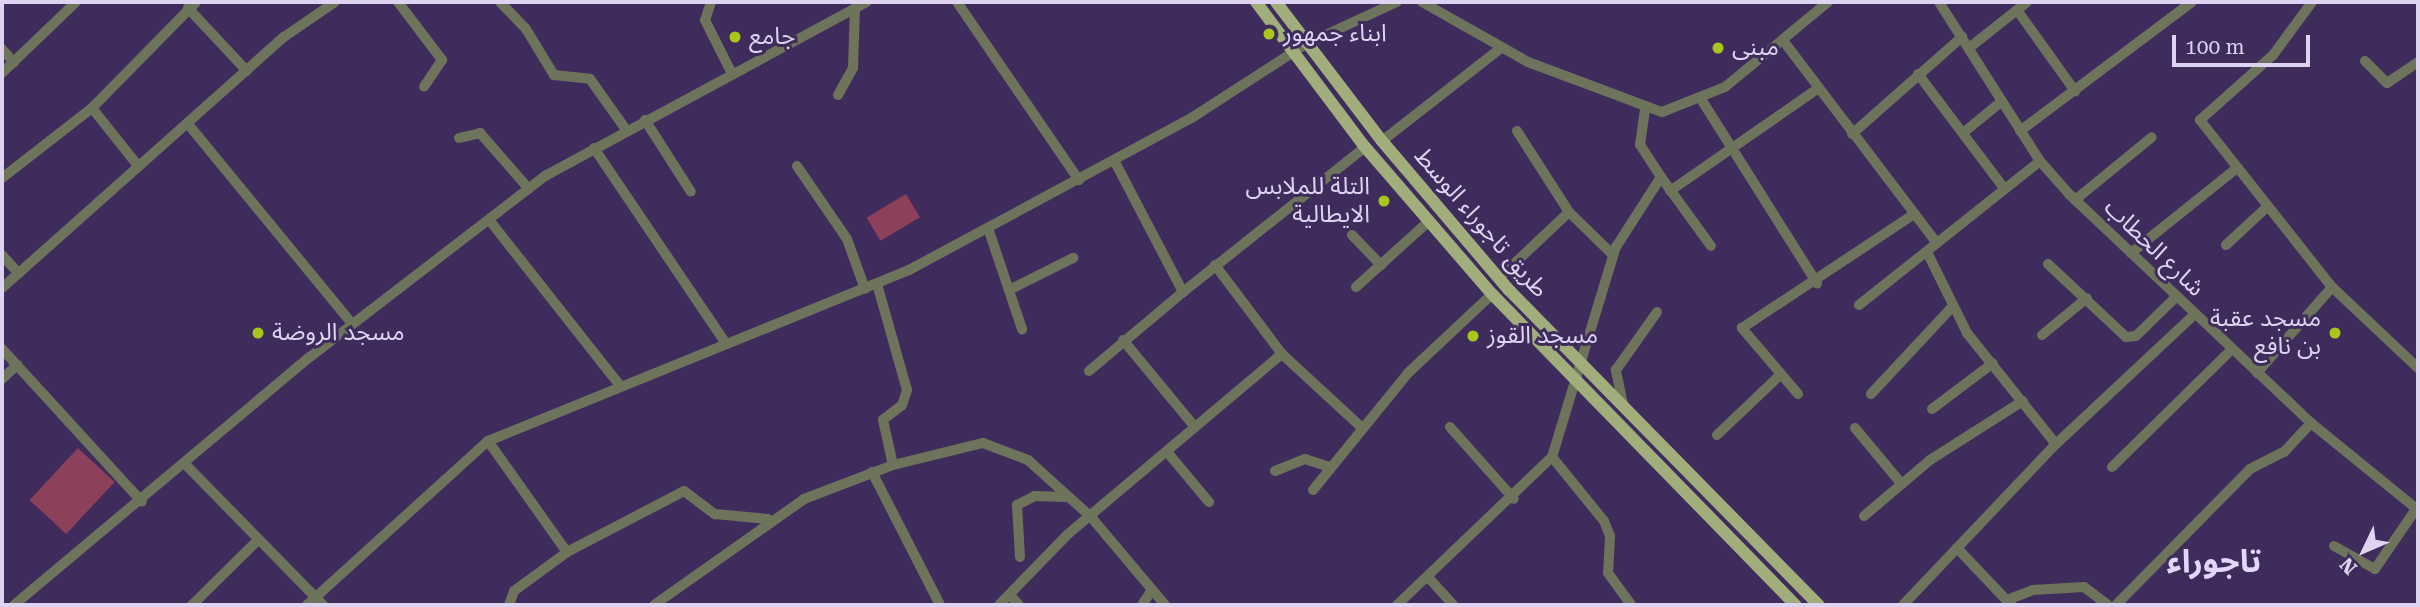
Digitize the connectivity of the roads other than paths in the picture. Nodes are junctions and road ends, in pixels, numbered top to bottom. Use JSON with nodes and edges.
{"nodes":[{"id":1,"x":76,"y":2,"type":"edge"},
{"id":2,"x":335,"y":2,"type":"edge"},
{"id":3,"x":398,"y":2,"type":"edge"},
{"id":4,"x":500,"y":2,"type":"edge"},
{"id":5,"x":711,"y":2,"type":"edge"},
{"id":6,"x":867,"y":2,"type":"edge"},
{"id":7,"x":957,"y":2,"type":"edge"},
{"id":8,"x":1256,"y":2,"type":"edge"},
{"id":9,"x":1276,"y":2,"type":"edge"},
{"id":10,"x":1396,"y":2,"type":"edge"},
{"id":11,"x":1422,"y":2,"type":"edge"},
{"id":12,"x":1828,"y":2,"type":"edge"},
{"id":13,"x":1939,"y":2,"type":"edge"},
{"id":14,"x":2027,"y":2,"type":"edge"},
{"id":15,"x":2192,"y":2,"type":"edge"},
{"id":16,"x":2312,"y":2,"type":"edge"},
{"id":17,"x":192,"y":5,"type":"edge"},
{"id":18,"x":855,"y":8,"type":"junction"},
{"id":19,"x":2017,"y":10,"type":"junction"},
{"id":20,"x":1962,"y":37,"type":"junction"},
{"id":21,"x":1785,"y":43,"type":"junction"},
{"id":22,"x":1306,"y":44,"type":"junction"},
{"id":23,"x":1501,"y":48,"type":"junction"},
{"id":24,"x":1969,"y":48,"type":"junction"},
{"id":25,"x":2,"y":49,"type":"edge"},
{"id":26,"x":1292,"y":52,"type":"junction"},
{"id":27,"x":2365,"y":61,"type":"dead end"},
{"id":28,"x":2418,"y":62,"type":"edge"},
{"id":29,"x":14,"y":63,"type":"junction"},
{"id":30,"x":247,"y":71,"type":"junction"},
{"id":31,"x":731,"y":72,"type":"junction"},
{"id":32,"x":2,"y":73,"type":"edge"},
{"id":33,"x":1919,"y":74,"type":"junction"},
{"id":34,"x":424,"y":87,"type":"dead end"},
{"id":35,"x":1819,"y":88,"type":"junction"},
{"id":36,"x":2075,"y":91,"type":"junction"},
{"id":37,"x":838,"y":95,"type":"dead end"},
{"id":38,"x":1701,"y":99,"type":"junction"},
{"id":39,"x":2002,"y":102,"type":"junction"},
{"id":40,"x":92,"y":108,"type":"junction"},
{"id":41,"x":1645,"y":108,"type":"junction"},
{"id":42,"x":645,"y":120,"type":"junction"},
{"id":43,"x":187,"y":124,"type":"junction"},
{"id":44,"x":627,"y":131,"type":"junction"},
{"id":45,"x":1517,"y":131,"type":"dead end"},
{"id":46,"x":2020,"y":131,"type":"junction"},
{"id":47,"x":1963,"y":133,"type":"junction"},
{"id":48,"x":1852,"y":134,"type":"junction"},
{"id":49,"x":2152,"y":137,"type":"dead end"},
{"id":50,"x":459,"y":138,"type":"dead end"},
{"id":51,"x":1382,"y":141,"type":"junction"},
{"id":52,"x":1366,"y":147,"type":"junction"},
{"id":53,"x":594,"y":148,"type":"junction"},
{"id":54,"x":1731,"y":151,"type":"junction"},
{"id":55,"x":2040,"y":161,"type":"junction"},
{"id":56,"x":1115,"y":162,"type":"junction"},
{"id":57,"x":797,"y":166,"type":"dead end"},
{"id":58,"x":139,"y":167,"type":"junction"},
{"id":59,"x":2237,"y":168,"type":"junction"},
{"id":60,"x":1661,"y":177,"type":"junction"},
{"id":61,"x":2,"y":178,"type":"edge"},
{"id":62,"x":1079,"y":180,"type":"junction"},
{"id":63,"x":2004,"y":188,"type":"junction"},
{"id":64,"x":529,"y":189,"type":"junction"},
{"id":65,"x":1671,"y":191,"type":"junction"},
{"id":66,"x":691,"y":192,"type":"dead end"},
{"id":67,"x":2075,"y":200,"type":"junction"},
{"id":68,"x":2267,"y":207,"type":"junction"},
{"id":69,"x":1569,"y":212,"type":"junction"},
{"id":70,"x":1913,"y":215,"type":"junction"},
{"id":71,"x":1429,"y":221,"type":"junction"},
{"id":72,"x":491,"y":222,"type":"junction"},
{"id":73,"x":988,"y":228,"type":"junction"},
{"id":74,"x":1352,"y":235,"type":"dead end"},
{"id":75,"x":1937,"y":243,"type":"junction"},
{"id":76,"x":1712,"y":246,"type":"dead end"},
{"id":77,"x":2226,"y":246,"type":"dead end"},
{"id":78,"x":2131,"y":253,"type":"junction"},
{"id":79,"x":1928,"y":254,"type":"junction"},
{"id":80,"x":2,"y":255,"type":"edge"},
{"id":81,"x":1614,"y":255,"type":"junction"},
{"id":82,"x":1073,"y":258,"type":"dead end"},
{"id":83,"x":2048,"y":264,"type":"dead end"},
{"id":84,"x":1215,"y":265,"type":"junction"},
{"id":85,"x":1381,"y":265,"type":"junction"},
{"id":86,"x":19,"y":274,"type":"junction"},
{"id":87,"x":1499,"y":278,"type":"junction"},
{"id":88,"x":1817,"y":283,"type":"junction"},
{"id":89,"x":877,"y":284,"type":"junction"},
{"id":90,"x":1356,"y":287,"type":"dead end"},
{"id":91,"x":2332,"y":287,"type":"junction"},
{"id":92,"x":2,"y":288,"type":"edge"},
{"id":93,"x":865,"y":289,"type":"junction"},
{"id":94,"x":1009,"y":290,"type":"junction"},
{"id":95,"x":1183,"y":292,"type":"junction"},
{"id":96,"x":1492,"y":293,"type":"junction"},
{"id":97,"x":2087,"y":298,"type":"junction"},
{"id":98,"x":2176,"y":298,"type":"junction"},
{"id":99,"x":1859,"y":304,"type":"dead end"},
{"id":100,"x":1953,"y":306,"type":"junction"},
{"id":101,"x":1657,"y":312,"type":"dead end"},
{"id":102,"x":2194,"y":315,"type":"junction"},
{"id":103,"x":352,"y":324,"type":"junction"},
{"id":104,"x":1022,"y":329,"type":"dead end"},
{"id":105,"x":2042,"y":335,"type":"dead end"},
{"id":106,"x":1123,"y":340,"type":"junction"},
{"id":107,"x":726,"y":344,"type":"junction"},
{"id":108,"x":2,"y":349,"type":"edge"},
{"id":109,"x":2231,"y":350,"type":"junction"},
{"id":110,"x":1282,"y":354,"type":"junction"},
{"id":111,"x":1577,"y":361,"type":"junction"},
{"id":112,"x":1993,"y":363,"type":"junction"},
{"id":113,"x":17,"y":365,"type":"junction"},
{"id":114,"x":2418,"y":368,"type":"edge"},
{"id":115,"x":1089,"y":372,"type":"dead end"},
{"id":116,"x":2257,"y":373,"type":"junction"},
{"id":117,"x":1780,"y":376,"type":"junction"},
{"id":118,"x":2,"y":379,"type":"edge"},
{"id":119,"x":1573,"y":380,"type":"junction"},
{"id":120,"x":621,"y":387,"type":"junction"},
{"id":121,"x":1798,"y":394,"type":"dead end"},
{"id":122,"x":1871,"y":394,"type":"dead end"},
{"id":123,"x":2023,"y":401,"type":"junction"},
{"id":124,"x":1932,"y":409,"type":"dead end"},
{"id":125,"x":1626,"y":414,"type":"junction"},
{"id":126,"x":2311,"y":423,"type":"junction"},
{"id":127,"x":1195,"y":427,"type":"junction"},
{"id":128,"x":1361,"y":427,"type":"junction"},
{"id":129,"x":1450,"y":427,"type":"dead end"},
{"id":130,"x":1855,"y":428,"type":"dead end"},
{"id":131,"x":1717,"y":435,"type":"dead end"},
{"id":132,"x":488,"y":441,"type":"junction"},
{"id":133,"x":2056,"y":444,"type":"junction"},
{"id":134,"x":1168,"y":453,"type":"junction"},
{"id":135,"x":1552,"y":457,"type":"junction"},
{"id":136,"x":893,"y":465,"type":"junction"},
{"id":137,"x":186,"y":466,"type":"junction"},
{"id":138,"x":1330,"y":467,"type":"junction"},
{"id":139,"x":2112,"y":467,"type":"dead end"},
{"id":140,"x":1275,"y":471,"type":"dead end"},
{"id":141,"x":872,"y":472,"type":"junction"},
{"id":142,"x":1900,"y":482,"type":"junction"},
{"id":143,"x":1313,"y":489,"type":"dead end"},
{"id":144,"x":1066,"y":497,"type":"junction"},
{"id":145,"x":1514,"y":499,"type":"junction"},
{"id":146,"x":142,"y":502,"type":"junction"},
{"id":147,"x":1209,"y":502,"type":"dead end"},
{"id":148,"x":2417,"y":510,"type":"edge"},
{"id":149,"x":1864,"y":516,"type":"dead end"},
{"id":150,"x":1091,"y":517,"type":"junction"},
{"id":151,"x":768,"y":519,"type":"junction"},
{"id":152,"x":258,"y":540,"type":"junction"},
{"id":153,"x":2334,"y":546,"type":"dead end"},
{"id":154,"x":1957,"y":548,"type":"junction"},
{"id":155,"x":567,"y":552,"type":"junction"},
{"id":156,"x":1020,"y":557,"type":"dead end"},
{"id":157,"x":1428,"y":577,"type":"junction"},
{"id":158,"x":1152,"y":591,"type":"junction"},
{"id":159,"x":1010,"y":595,"type":"junction"},
{"id":160,"x":315,"y":596,"type":"junction"},
{"id":161,"x":21,"y":603,"type":"edge"},
{"id":162,"x":2010,"y":603,"type":"edge"},
{"id":163,"x":192,"y":605,"type":"edge"},
{"id":164,"x":307,"y":605,"type":"edge"},
{"id":165,"x":323,"y":605,"type":"edge"},
{"id":166,"x":509,"y":605,"type":"edge"},
{"id":167,"x":654,"y":605,"type":"edge"},
{"id":168,"x":940,"y":605,"type":"edge"},
{"id":169,"x":999,"y":605,"type":"edge"},
{"id":170,"x":1019,"y":605,"type":"edge"},
{"id":171,"x":1142,"y":605,"type":"edge"},
{"id":172,"x":1165,"y":605,"type":"edge"},
{"id":173,"x":1397,"y":605,"type":"edge"},
{"id":174,"x":1453,"y":605,"type":"edge"},
{"id":175,"x":1631,"y":605,"type":"edge"},
{"id":176,"x":1796,"y":605,"type":"edge"},
{"id":177,"x":1819,"y":605,"type":"edge"},
{"id":178,"x":1903,"y":605,"type":"edge"},
{"id":179,"x":2108,"y":605,"type":"edge"},
{"id":180,"x":2116,"y":605,"type":"edge"}],
"edges":[{"from":1,"to":29,"type":"street"},
{"from":2,"to":30,"type":"street"},
{"from":3,"to":34,"type":"street"},
{"from":4,"to":44,"type":"street"},
{"from":5,"to":31,"type":"street"},
{"from":6,"to":18,"type":"street"},
{"from":7,"to":62,"type":"street"},
{"from":8,"to":26,"type":"main road"},
{"from":9,"to":22,"type":"main road","name":"طريق تاجوراء الوسط"},
{"from":10,"to":22,"type":"street"},
{"from":11,"to":23,"type":"street"},
{"from":12,"to":21,"type":"street"},
{"from":13,"to":20,"type":"street","name":"شارع الحطاب"},
{"from":14,"to":19,"type":"street"},
{"from":15,"to":36,"type":"street"},
{"from":16,"to":59,"type":"street"},
{"from":17,"to":30,"type":"street"},
{"from":17,"to":40,"type":"street"},
{"from":18,"to":31,"type":"street"},
{"from":18,"to":37,"type":"street"},
{"from":19,"to":24,"type":"street"},
{"from":19,"to":36,"type":"street"},
{"from":20,"to":24,"type":"street","name":"شارع الحطاب"},
{"from":20,"to":33,"type":"street"},
{"from":21,"to":35,"type":"street"},
{"from":21,"to":38,"type":"street"},
{"from":22,"to":26,"type":"street"},
{"from":22,"to":51,"type":"main road","name":"طريق تاجوراء الوسط"},
{"from":23,"to":41,"type":"street"},
{"from":23,"to":51,"type":"street"},
{"from":24,"to":39,"type":"street","name":"شارع الحطاب"},
{"from":25,"to":29,"type":"street"},
{"from":26,"to":52,"type":"main road"},
{"from":26,"to":56,"type":"street"},
{"from":27,"to":28,"type":"street"},
{"from":29,"to":32,"type":"street"},
{"from":30,"to":43,"type":"street"},
{"from":31,"to":42,"type":"street"},
{"from":33,"to":47,"type":"street"},
{"from":33,"to":48,"type":"street"},
{"from":35,"to":48,"type":"street"},
{"from":35,"to":54,"type":"street"},
{"from":36,"to":46,"type":"street"},
{"from":38,"to":41,"type":"street"},
{"from":38,"to":54,"type":"street"},
{"from":39,"to":46,"type":"street","name":"شارع الحطاب"},
{"from":39,"to":47,"type":"street"},
{"from":40,"to":58,"type":"street"},
{"from":40,"to":61,"type":"street"},
{"from":41,"to":60,"type":"street"},
{"from":42,"to":44,"type":"street"},
{"from":42,"to":66,"type":"street"},
{"from":43,"to":58,"type":"street"},
{"from":43,"to":103,"type":"street"},
{"from":44,"to":53,"type":"street"},
{"from":45,"to":69,"type":"street"},
{"from":46,"to":55,"type":"street","name":"شارع الحطاب"},
{"from":47,"to":63,"type":"street"},
{"from":48,"to":70,"type":"street"},
{"from":49,"to":67,"type":"street"},
{"from":50,"to":64,"type":"street"},
{"from":51,"to":87,"type":"main road","name":"طريق تاجوراء الوسط"},
{"from":52,"to":71,"type":"main road"},
{"from":52,"to":84,"type":"street"},
{"from":53,"to":64,"type":"street"},
{"from":53,"to":107,"type":"street"},
{"from":54,"to":65,"type":"street"},
{"from":54,"to":88,"type":"street"},
{"from":55,"to":63,"type":"street"},
{"from":55,"to":67,"type":"street","name":"شارع الحطاب"},
{"from":56,"to":62,"type":"street"},
{"from":56,"to":95,"type":"street"},
{"from":57,"to":93,"type":"street"},
{"from":58,"to":86,"type":"street"},
{"from":59,"to":68,"type":"street"},
{"from":59,"to":78,"type":"street"},
{"from":60,"to":65,"type":"street"},
{"from":60,"to":81,"type":"street"},
{"from":62,"to":73,"type":"street"},
{"from":63,"to":75,"type":"street"},
{"from":64,"to":72,"type":"street"},
{"from":65,"to":76,"type":"street"},
{"from":67,"to":78,"type":"street","name":"شارع الحطاب"},
{"from":68,"to":77,"type":"street"},
{"from":68,"to":91,"type":"street"},
{"from":69,"to":81,"type":"street"},
{"from":69,"to":87,"type":"street"},
{"from":70,"to":75,"type":"street"},
{"from":70,"to":88,"type":"street"},
{"from":71,"to":85,"type":"street"},
{"from":71,"to":96,"type":"main road"},
{"from":72,"to":103,"type":"street"},
{"from":72,"to":120,"type":"street"},
{"from":73,"to":89,"type":"street"},
{"from":73,"to":94,"type":"street"},
{"from":74,"to":85,"type":"street"},
{"from":75,"to":79,"type":"street"},
{"from":78,"to":98,"type":"street","name":"شارع الحطاب"},
{"from":79,"to":99,"type":"street"},
{"from":79,"to":100,"type":"street"},
{"from":80,"to":86,"type":"street"},
{"from":81,"to":111,"type":"street"},
{"from":82,"to":94,"type":"street"},
{"from":83,"to":97,"type":"street"},
{"from":84,"to":95,"type":"street"},
{"from":84,"to":110,"type":"street"},
{"from":85,"to":90,"type":"street"},
{"from":86,"to":92,"type":"street"},
{"from":87,"to":111,"type":"main road","name":"طريق تاجوراء الوسط"},
{"from":88,"to":117,"type":"street"},
{"from":89,"to":93,"type":"street"},
{"from":89,"to":136,"type":"street"},
{"from":91,"to":114,"type":"street"},
{"from":91,"to":116,"type":"street"},
{"from":93,"to":107,"type":"street"},
{"from":94,"to":104,"type":"street"},
{"from":95,"to":106,"type":"street"},
{"from":96,"to":119,"type":"main road"},
{"from":96,"to":128,"type":"street"},
{"from":97,"to":98,"type":"street"},
{"from":97,"to":105,"type":"street"},
{"from":98,"to":102,"type":"street","name":"شارع الحطاب"},
{"from":100,"to":112,"type":"street"},
{"from":100,"to":122,"type":"street"},
{"from":101,"to":125,"type":"street"},
{"from":102,"to":109,"type":"street","name":"شارع الحطاب"},
{"from":102,"to":133,"type":"street"},
{"from":103,"to":137,"type":"street"},
{"from":106,"to":115,"type":"street"},
{"from":106,"to":127,"type":"street"},
{"from":107,"to":120,"type":"street"},
{"from":108,"to":113,"type":"street"},
{"from":109,"to":116,"type":"street","name":"شارع الحطاب"},
{"from":109,"to":139,"type":"street"},
{"from":110,"to":127,"type":"street"},
{"from":110,"to":128,"type":"street"},
{"from":111,"to":119,"type":"street"},
{"from":111,"to":125,"type":"main road","name":"طريق تاجوراء الوسط"},
{"from":112,"to":123,"type":"street"},
{"from":112,"to":124,"type":"street"},
{"from":113,"to":118,"type":"street"},
{"from":113,"to":146,"type":"street"},
{"from":116,"to":126,"type":"street","name":"شارع الحطاب"},
{"from":117,"to":121,"type":"street"},
{"from":117,"to":131,"type":"street"},
{"from":119,"to":135,"type":"street"},
{"from":119,"to":176,"type":"main road"},
{"from":120,"to":132,"type":"street"},
{"from":123,"to":133,"type":"street"},
{"from":123,"to":142,"type":"street"},
{"from":125,"to":177,"type":"main road","name":"طريق تاجوراء الوسط"},
{"from":126,"to":148,"type":"street","name":"شارع الحطاب"},
{"from":126,"to":180,"type":"street"},
{"from":127,"to":134,"type":"street"},
{"from":128,"to":138,"type":"street"},
{"from":129,"to":145,"type":"street"},
{"from":130,"to":142,"type":"street"},
{"from":132,"to":155,"type":"street"},
{"from":132,"to":160,"type":"street"},
{"from":133,"to":154,"type":"street"},
{"from":134,"to":147,"type":"street"},
{"from":134,"to":150,"type":"street"},
{"from":135,"to":145,"type":"street"},
{"from":135,"to":175,"type":"street"},
{"from":136,"to":141,"type":"street"},
{"from":136,"to":144,"type":"street"},
{"from":137,"to":146,"type":"street"},
{"from":137,"to":152,"type":"street"},
{"from":138,"to":140,"type":"street"},
{"from":138,"to":143,"type":"street"},
{"from":141,"to":151,"type":"street"},
{"from":141,"to":168,"type":"street"},
{"from":142,"to":149,"type":"street"},
{"from":144,"to":150,"type":"street"},
{"from":144,"to":156,"type":"street"},
{"from":145,"to":157,"type":"street"},
{"from":146,"to":161,"type":"street"},
{"from":148,"to":153,"type":"street"},
{"from":150,"to":158,"type":"street"},
{"from":150,"to":159,"type":"street"},
{"from":151,"to":155,"type":"street"},
{"from":151,"to":167,"type":"street"},
{"from":152,"to":160,"type":"street"},
{"from":152,"to":163,"type":"street"},
{"from":154,"to":162,"type":"street"},
{"from":154,"to":178,"type":"street"},
{"from":155,"to":166,"type":"street"},
{"from":157,"to":173,"type":"street"},
{"from":157,"to":174,"type":"street"},
{"from":158,"to":171,"type":"street"},
{"from":158,"to":172,"type":"street"},
{"from":159,"to":169,"type":"street"},
{"from":159,"to":170,"type":"street"},
{"from":160,"to":164,"type":"street"},
{"from":160,"to":165,"type":"street"},
{"from":162,"to":179,"type":"street"}]}
